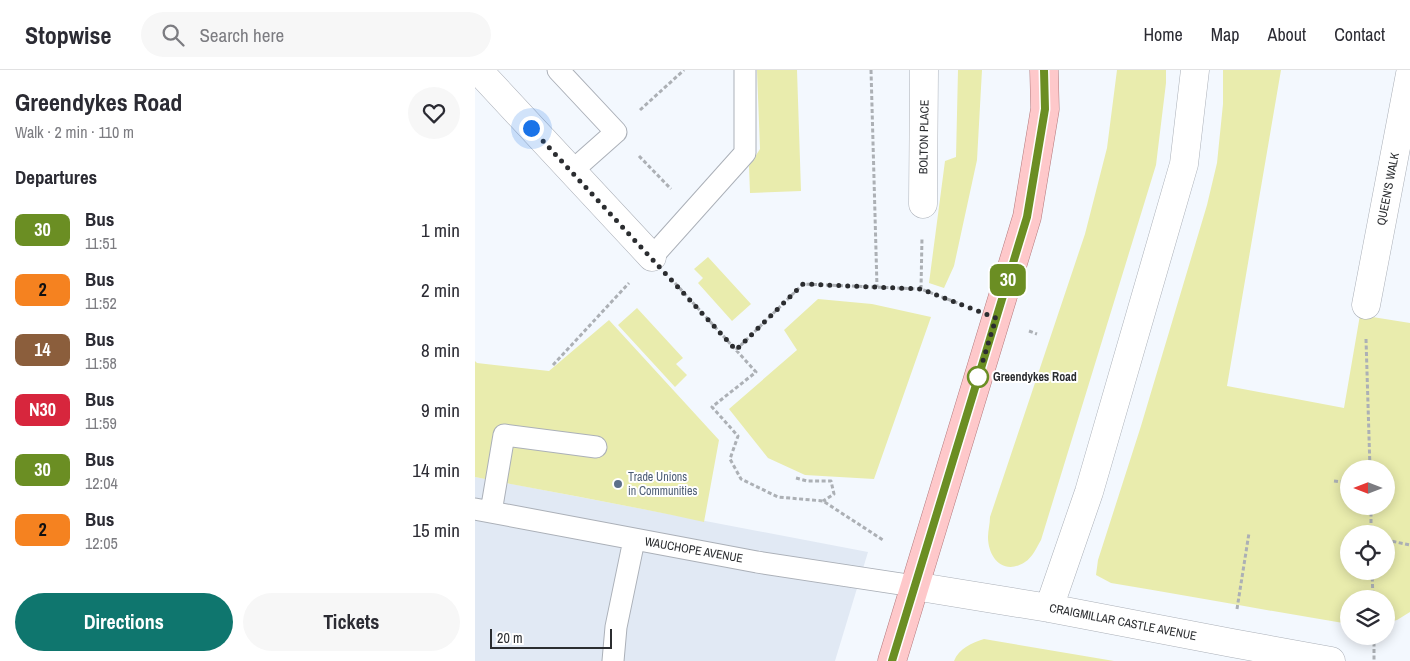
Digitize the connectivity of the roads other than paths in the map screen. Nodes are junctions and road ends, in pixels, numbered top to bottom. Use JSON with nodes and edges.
{"nodes":[{"id":1,"x":477,"y":70,"type":"edge"},
{"id":2,"x":558,"y":70,"type":"edge"},
{"id":3,"x":745,"y":70,"type":"edge"},
{"id":4,"x":924,"y":70,"type":"edge"},
{"id":5,"x":1044,"y":70,"type":"edge"},
{"id":6,"x":1195,"y":70,"type":"edge"},
{"id":7,"x":1410,"y":74,"type":"edge"},
{"id":8,"x":572,"y":171,"type":"junction"},
{"id":9,"x":923,"y":204,"type":"road end"},
{"id":10,"x":652,"y":257,"type":"joint"},
{"id":11,"x":1366,"y":305,"type":"road end"},
{"id":12,"x":596,"y":447,"type":"dead end"},
{"id":13,"x":483,"y":510,"type":"edge"},
{"id":14,"x":634,"y":540,"type":"junction"},
{"id":15,"x":914,"y":586,"type":"junction"},
{"id":16,"x":1049,"y":608,"type":"junction"},
{"id":17,"x":613,"y":661,"type":"edge"},
{"id":18,"x":892,"y":661,"type":"edge"},
{"id":19,"x":1331,"y":661,"type":"edge"}],
"edges":[{"from":1,"to":8,"type":"street"},
{"from":2,"to":8,"type":"lane"},
{"from":3,"to":10,"type":"lane"},
{"from":4,"to":9,"type":"street","name":"BOLTON PLACE"},
{"from":5,"to":15,"type":"main road"},
{"from":6,"to":16,"type":"street"},
{"from":7,"to":11,"type":"street","name":"QUEEN'S WALK"},
{"from":8,"to":10,"type":"street"},
{"from":12,"to":13,"type":"lane"},
{"from":13,"to":14,"type":"lane","name":"WAUCHOPE AVENUE"},
{"from":14,"to":15,"type":"lane","name":"WAUCHOPE AVENUE"},
{"from":14,"to":17,"type":"lane"},
{"from":15,"to":16,"type":"street","name":"CRAIGMILLAR CASTLE AVENUE"},
{"from":15,"to":18,"type":"main road"},
{"from":16,"to":19,"type":"street","name":"CRAIGMILLAR CASTLE AVENUE"}]}
